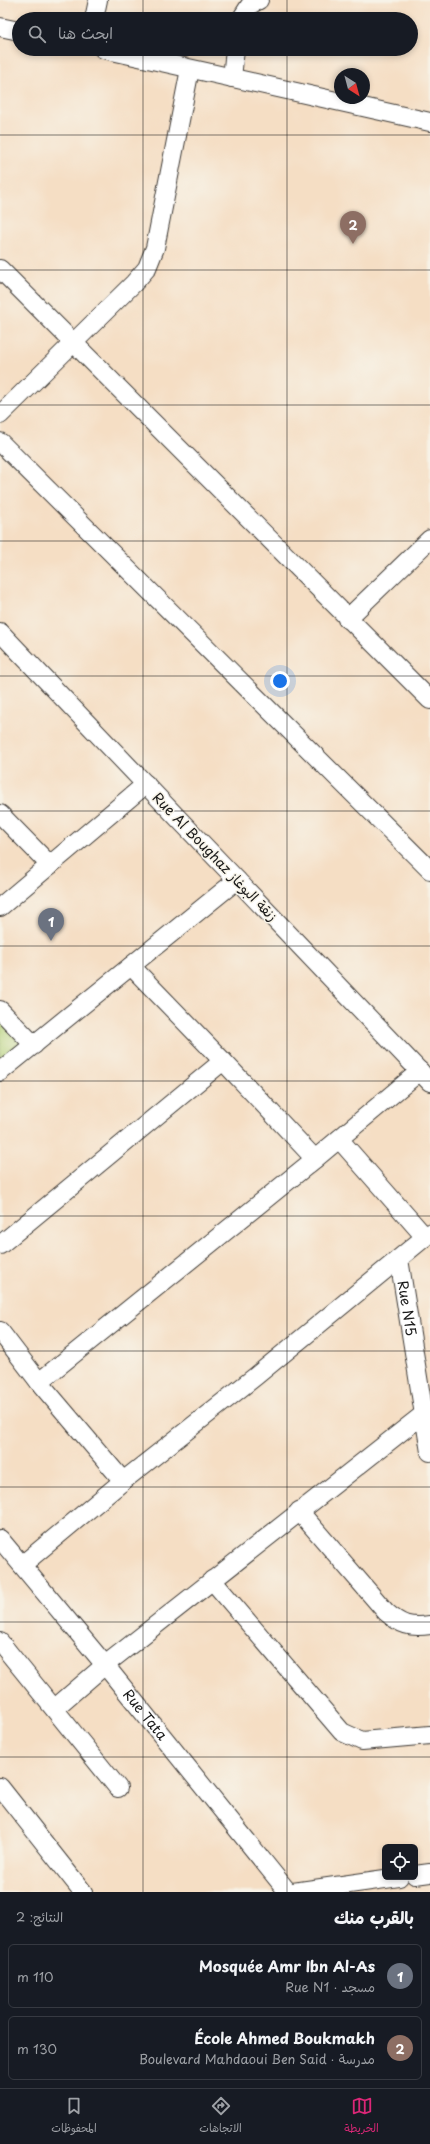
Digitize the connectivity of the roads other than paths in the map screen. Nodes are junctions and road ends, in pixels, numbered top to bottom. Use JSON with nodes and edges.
{"nodes":[{"id":1,"x":98,"y":0,"type":"edge"},
{"id":2,"x":259,"y":0,"type":"edge"},
{"id":3,"x":95,"y":12,"type":"edge"},
{"id":4,"x":245,"y":12,"type":"edge"},
{"id":5,"x":0,"y":27,"type":"edge"},
{"id":6,"x":12,"y":30,"type":"edge"},
{"id":7,"x":133,"y":56,"type":"edge"},
{"id":8,"x":234,"y":56,"type":"edge"},
{"id":9,"x":190,"y":69,"type":"junction"},
{"id":10,"x":232,"y":78,"type":"junction"},
{"id":11,"x":430,"y":122,"type":"edge"},
{"id":12,"x":0,"y":269,"type":"edge"},
{"id":13,"x":74,"y":342,"type":"junction"},
{"id":14,"x":0,"y":415,"type":"edge"},
{"id":15,"x":0,"y":442,"type":"edge"},
{"id":16,"x":430,"y":539,"type":"edge"},
{"id":17,"x":347,"y":619,"type":"junction"},
{"id":18,"x":0,"y":632,"type":"edge"},
{"id":19,"x":430,"y":700,"type":"edge"},
{"id":20,"x":146,"y":784,"type":"junction"},
{"id":21,"x":0,"y":814,"type":"edge"},
{"id":22,"x":50,"y":864,"type":"junction"},
{"id":23,"x":430,"y":870,"type":"edge"},
{"id":24,"x":237,"y":880,"type":"junction"},
{"id":25,"x":0,"y":907,"type":"edge"},
{"id":26,"x":131,"y":966,"type":"junction"},
{"id":27,"x":0,"y":1010,"type":"edge"},
{"id":28,"x":34,"y":1045,"type":"junction"},
{"id":29,"x":223,"y":1061,"type":"junction"},
{"id":30,"x":0,"y":1072,"type":"edge"},
{"id":31,"x":425,"y":1076,"type":"edge"},
{"id":32,"x":339,"y":1139,"type":"junction"},
{"id":33,"x":314,"y":1159,"type":"junction"},
{"id":34,"x":427,"y":1235,"type":"edge"},
{"id":35,"x":0,"y":1245,"type":"edge"},
{"id":36,"x":399,"y":1259,"type":"junction"},
{"id":37,"x":0,"y":1331,"type":"edge"},
{"id":38,"x":39,"y":1382,"type":"junction"},
{"id":39,"x":425,"y":1413,"type":"junction"},
{"id":40,"x":430,"y":1452,"type":"edge"},
{"id":41,"x":123,"y":1481,"type":"junction"},
{"id":42,"x":299,"y":1511,"type":"junction"},
{"id":43,"x":3,"y":1550,"type":"edge"},
{"id":44,"x":22,"y":1566,"type":"junction"},
{"id":45,"x":212,"y":1580,"type":"junction"},
{"id":46,"x":430,"y":1625,"type":"edge"},
{"id":47,"x":0,"y":1642,"type":"edge"},
{"id":48,"x":105,"y":1665,"type":"junction"},
{"id":49,"x":55,"y":1708,"type":"junction"},
{"id":50,"x":430,"y":1735,"type":"edge"},
{"id":51,"x":0,"y":1787,"type":"edge"},
{"id":52,"x":118,"y":1788,"type":"dead end"},
{"id":53,"x":430,"y":1873,"type":"edge"},
{"id":54,"x":418,"y":1875,"type":"edge"},
{"id":55,"x":382,"y":1879,"type":"edge"},
{"id":56,"x":83,"y":1892,"type":"edge"},
{"id":57,"x":288,"y":1892,"type":"edge"},
{"id":58,"x":293,"y":1892,"type":"edge"}],
"edges":[{"from":1,"to":3,"type":"street"},
{"from":2,"to":4,"type":"street"},
{"from":5,"to":6,"type":"street"},
{"from":7,"to":9,"type":"street"},
{"from":8,"to":10,"type":"street"},
{"from":9,"to":10,"type":"street"},
{"from":9,"to":13,"type":"street"},
{"from":10,"to":11,"type":"street"},
{"from":12,"to":13,"type":"street"},
{"from":13,"to":14,"type":"street"},
{"from":13,"to":17,"type":"street"},
{"from":15,"to":23,"type":"street"},
{"from":16,"to":17,"type":"street"},
{"from":17,"to":19,"type":"street"},
{"from":18,"to":20,"type":"street","name":"Rue Al Boughaz زنقة البوغاز"},
{"from":20,"to":22,"type":"street"},
{"from":20,"to":24,"type":"street","name":"Rue Al Boughaz زنقة البوغاز"},
{"from":21,"to":22,"type":"street"},
{"from":22,"to":25,"type":"street"},
{"from":24,"to":26,"type":"street"},
{"from":24,"to":31,"type":"street","name":"Rue Al Boughaz زنقة البوغاز"},
{"from":26,"to":28,"type":"street"},
{"from":26,"to":29,"type":"street"},
{"from":27,"to":28,"type":"street"},
{"from":28,"to":30,"type":"street"},
{"from":29,"to":33,"type":"street"},
{"from":29,"to":35,"type":"street"},
{"from":31,"to":32,"type":"street"},
{"from":32,"to":33,"type":"street"},
{"from":32,"to":34,"type":"street"},
{"from":33,"to":38,"type":"street"},
{"from":34,"to":36,"type":"street"},
{"from":36,"to":39,"type":"street","name":"Rue N15"},
{"from":36,"to":41,"type":"street"},
{"from":37,"to":38,"type":"street"},
{"from":38,"to":41,"type":"street"},
{"from":39,"to":40,"type":"street","name":"Rue N15"},
{"from":39,"to":42,"type":"street"},
{"from":41,"to":44,"type":"street"},
{"from":42,"to":45,"type":"street"},
{"from":42,"to":46,"type":"street"},
{"from":43,"to":44,"type":"street","name":"Rue Tata"},
{"from":44,"to":48,"type":"street","name":"Rue Tata"},
{"from":45,"to":48,"type":"street"},
{"from":45,"to":50,"type":"street"},
{"from":47,"to":49,"type":"street"},
{"from":48,"to":49,"type":"street"},
{"from":48,"to":57,"type":"street","name":"Rue Tata"},
{"from":49,"to":52,"type":"street"},
{"from":51,"to":56,"type":"street"},
{"from":53,"to":54,"type":"street"},
{"from":55,"to":58,"type":"street"}]}
